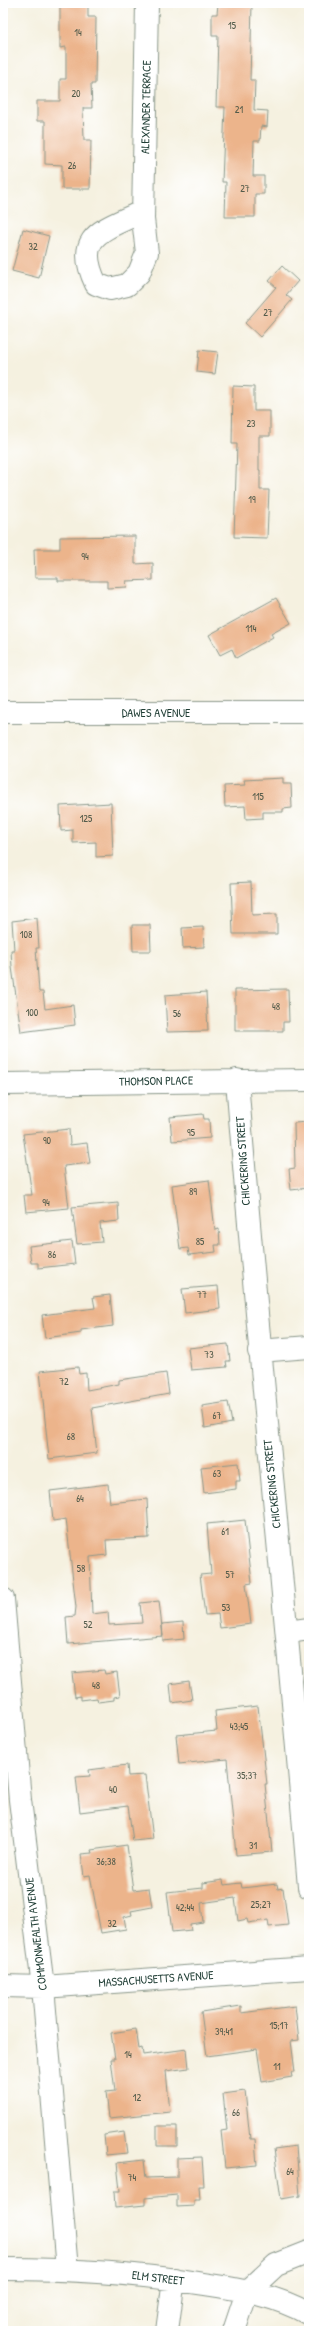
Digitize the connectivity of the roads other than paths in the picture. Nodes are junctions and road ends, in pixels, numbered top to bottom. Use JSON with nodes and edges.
{"nodes":[{"id":1,"x":147,"y":3,"type":"edge"},
{"id":2,"x":143,"y":210,"type":"dead end"},
{"id":3,"x":3,"y":712,"type":"edge"},
{"id":4,"x":309,"y":712,"type":"edge"},
{"id":5,"x":237,"y":1080,"type":"junction"},
{"id":6,"x":309,"y":1080,"type":"edge"},
{"id":7,"x":3,"y":1084,"type":"edge"},
{"id":8,"x":309,"y":1347,"type":"edge"},
{"id":9,"x":259,"y":1352,"type":"junction"},
{"id":10,"x":3,"y":1599,"type":"edge"},
{"id":11,"x":309,"y":1629,"type":"edge"},
{"id":12,"x":288,"y":1632,"type":"junction"},
{"id":13,"x":309,"y":1887,"type":"edge"},
{"id":14,"x":309,"y":1968,"type":"edge"},
{"id":15,"x":3,"y":1986,"type":"edge"},
{"id":16,"x":43,"y":1987,"type":"junction"},
{"id":17,"x":309,"y":2252,"type":"edge"},
{"id":18,"x":3,"y":2269,"type":"edge"},
{"id":19,"x":67,"y":2270,"type":"junction"},
{"id":20,"x":174,"y":2279,"type":"junction"},
{"id":21,"x":247,"y":2292,"type":"junction"},
{"id":22,"x":309,"y":2314,"type":"edge"},
{"id":23,"x":167,"y":2331,"type":"edge"},
{"id":24,"x":234,"y":2331,"type":"edge"}],
"edges":[{"from":1,"to":2,"type":"street","name":"ALEXANDER TERRACE"},
{"from":3,"to":4,"type":"street","name":"DAWES AVENUE"},
{"from":5,"to":6,"type":"street","name":"THOMSON PLACE"},
{"from":5,"to":7,"type":"street","name":"THOMSON PLACE"},
{"from":5,"to":9,"type":"street","name":"CHICKERING STREET"},
{"from":8,"to":9,"type":"street"},
{"from":9,"to":12,"type":"street","name":"CHICKERING STREET"},
{"from":10,"to":16,"type":"street","name":"COMMONWEALTH AVENUE"},
{"from":11,"to":12,"type":"street"},
{"from":12,"to":13,"type":"street","name":"CHICKERING STREET"},
{"from":14,"to":16,"type":"street","name":"MASSACHUSETTS AVENUE"},
{"from":15,"to":16,"type":"street","name":"MASSACHUSETTS AVENUE"},
{"from":16,"to":19,"type":"street","name":"COMMONWEALTH AVENUE"},
{"from":17,"to":21,"type":"street"},
{"from":18,"to":19,"type":"street","name":"ELM STREET"},
{"from":19,"to":20,"type":"street","name":"ELM STREET"},
{"from":20,"to":21,"type":"street","name":"ELM STREET"},
{"from":20,"to":23,"type":"street"},
{"from":21,"to":22,"type":"street","name":"ELM STREET"},
{"from":21,"to":24,"type":"street"}]}
